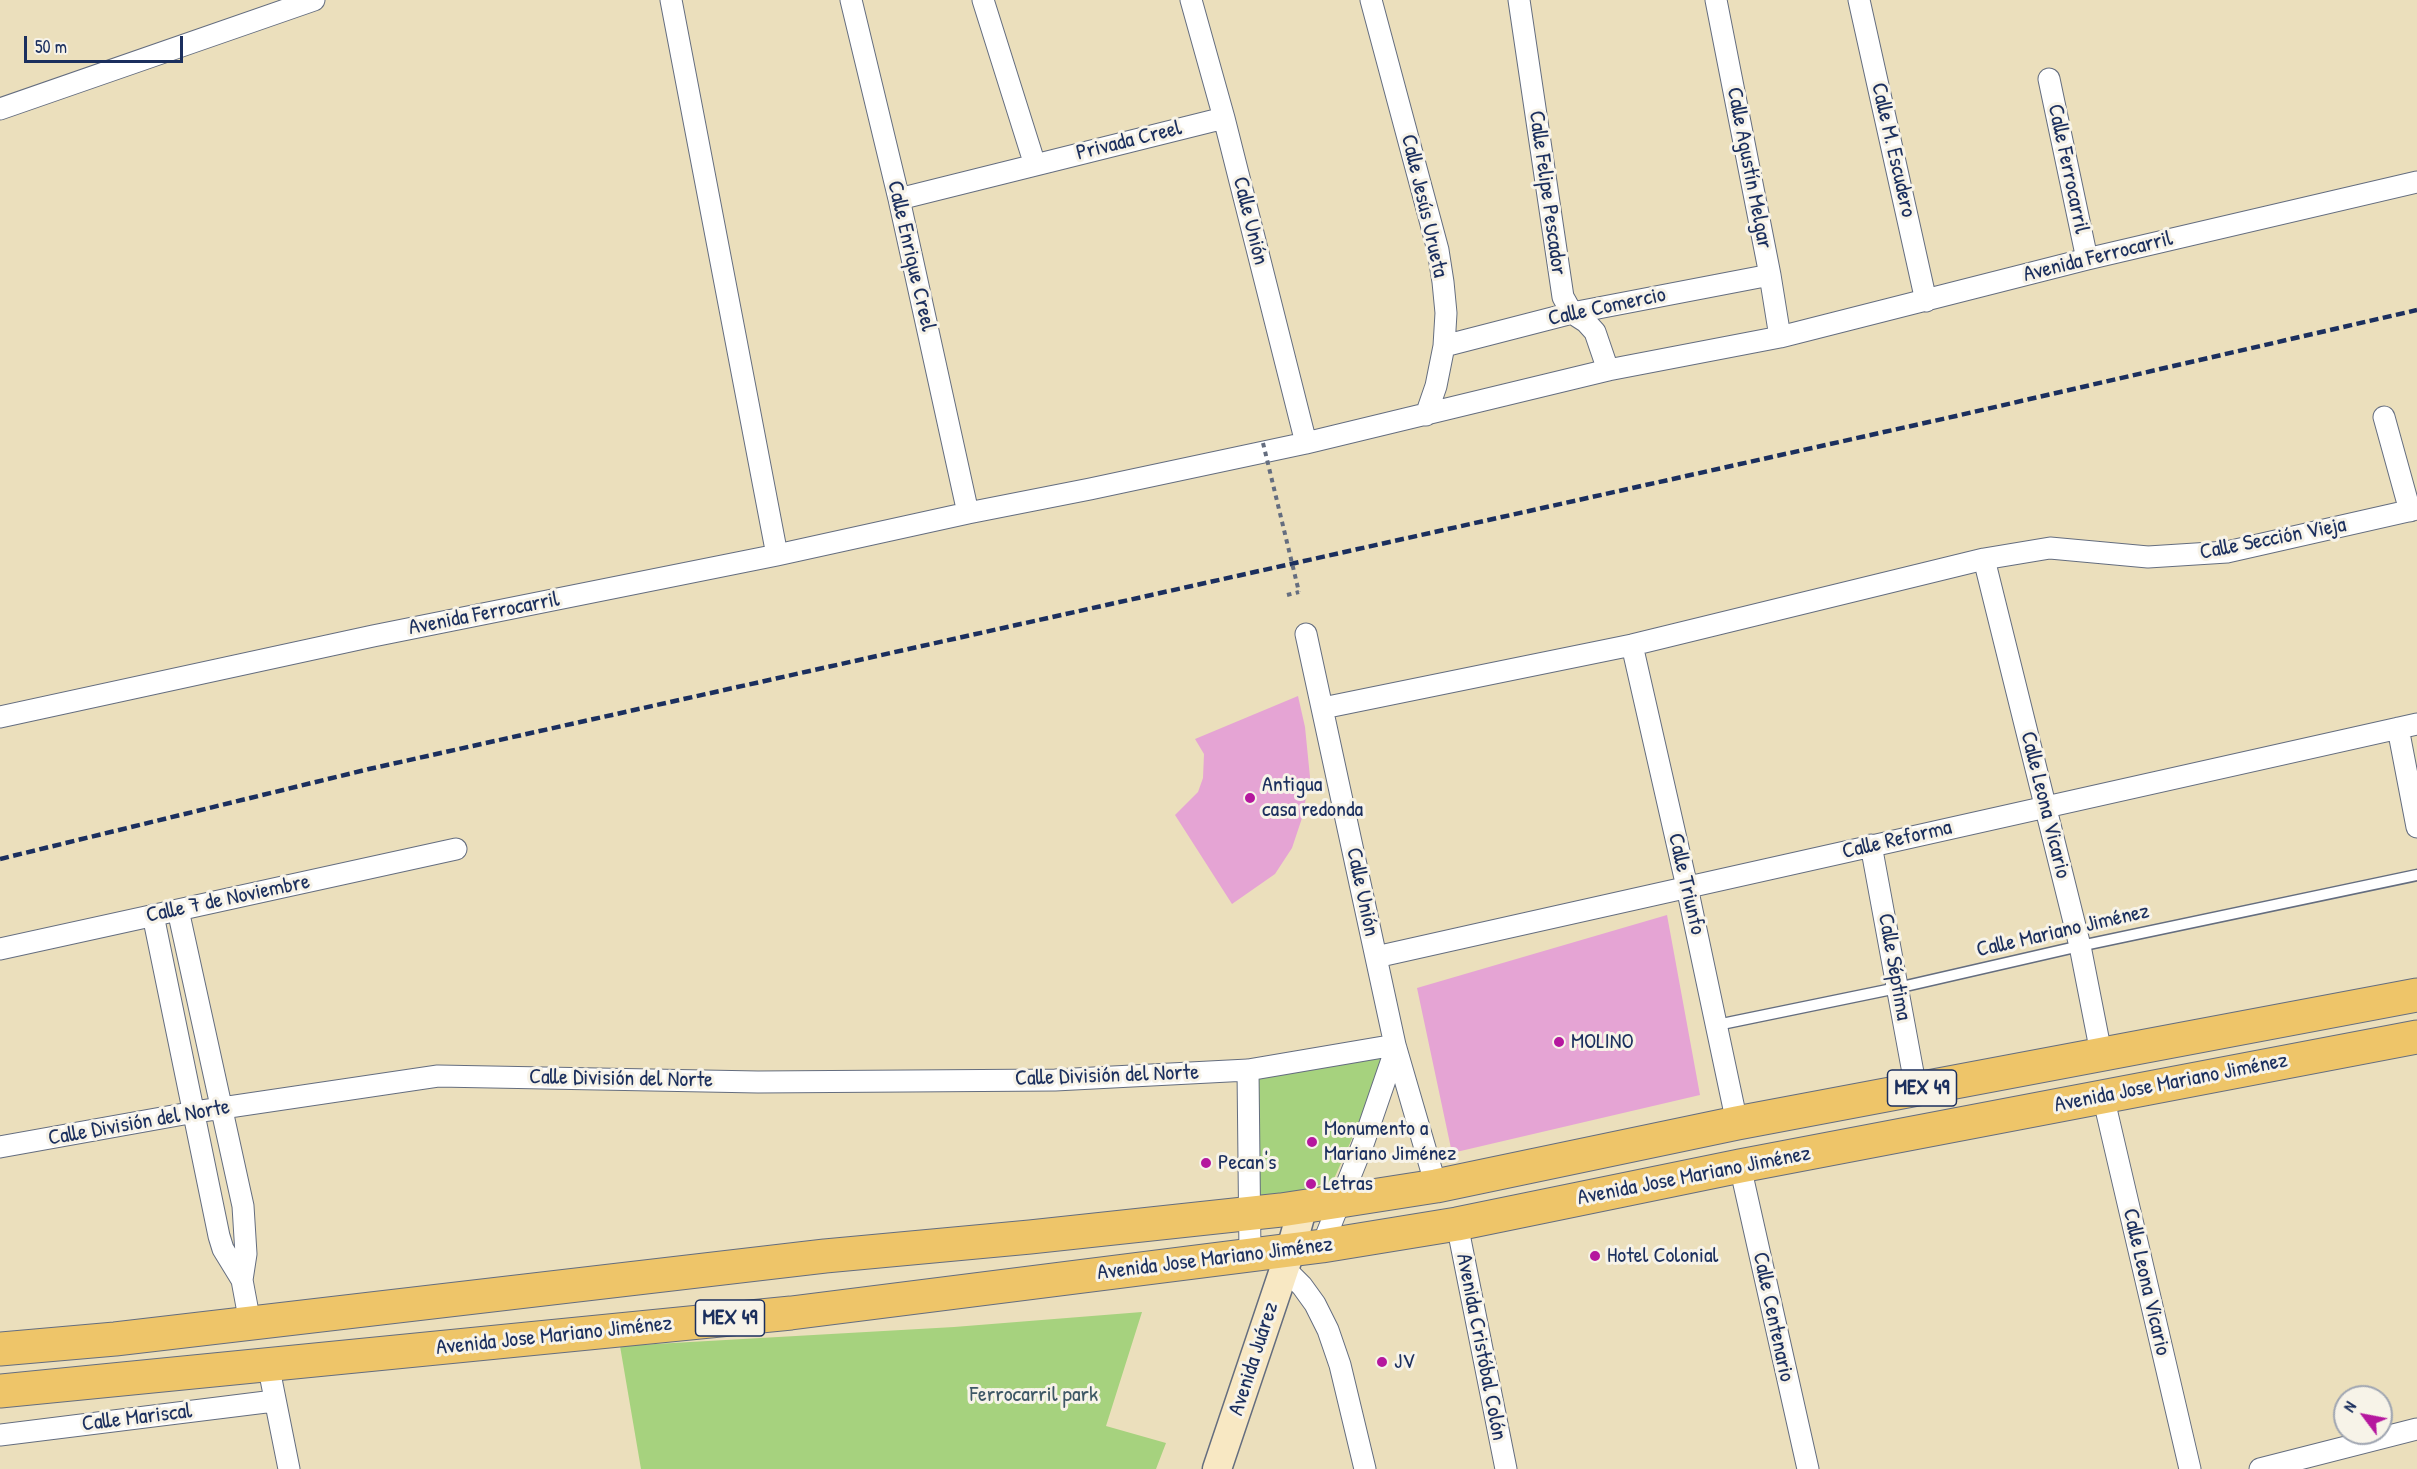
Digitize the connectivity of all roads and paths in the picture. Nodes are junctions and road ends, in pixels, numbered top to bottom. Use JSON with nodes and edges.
{"nodes":[{"id":1,"x":314,"y":0,"type":"edge"},
{"id":2,"x":671,"y":0,"type":"edge"},
{"id":3,"x":851,"y":0,"type":"edge"},
{"id":4,"x":983,"y":0,"type":"edge"},
{"id":5,"x":1191,"y":0,"type":"edge"},
{"id":6,"x":1371,"y":0,"type":"edge"},
{"id":7,"x":1519,"y":0,"type":"edge"},
{"id":8,"x":1716,"y":0,"type":"edge"},
{"id":9,"x":1859,"y":0,"type":"edge"},
{"id":10,"x":2049,"y":79,"type":"dead end"},
{"id":11,"x":0,"y":109,"type":"edge"},
{"id":12,"x":1224,"y":118,"type":"junction"},
{"id":13,"x":1035,"y":165,"type":"junction"},
{"id":14,"x":2417,"y":182,"type":"edge"},
{"id":15,"x":899,"y":199,"type":"junction"},
{"id":16,"x":2087,"y":259,"type":"junction"},
{"id":17,"x":1770,"y":274,"type":"junction"},
{"id":18,"x":1926,"y":301,"type":"junction"},
{"id":19,"x":1572,"y":313,"type":"junction"},
{"id":20,"x":1780,"y":336,"type":"junction"},
{"id":21,"x":1444,"y":346,"type":"junction"},
{"id":22,"x":1608,"y":370,"type":"junction"},
{"id":23,"x":1426,"y":415,"type":"junction"},
{"id":24,"x":2384,"y":417,"type":"dead end"},
{"id":25,"x":1263,"y":443,"type":"dead end"},
{"id":26,"x":1306,"y":443,"type":"junction"},
{"id":27,"x":2413,"y":510,"type":"edge"},
{"id":28,"x":968,"y":513,"type":"junction"},
{"id":29,"x":777,"y":555,"type":"junction"},
{"id":30,"x":1984,"y":559,"type":"junction"},
{"id":31,"x":1287,"y":595,"type":"dead end"},
{"id":32,"x":1306,"y":634,"type":"dead end"},
{"id":33,"x":1632,"y":645,"type":"junction"},
{"id":34,"x":1323,"y":708,"type":"junction"},
{"id":35,"x":0,"y":717,"type":"edge"},
{"id":36,"x":2407,"y":726,"type":"edge"},
{"id":37,"x":2045,"y":806,"type":"junction"},
{"id":38,"x":2417,"y":827,"type":"edge"},
{"id":39,"x":1871,"y":845,"type":"junction"},
{"id":40,"x":456,"y":849,"type":"dead end"},
{"id":41,"x":2417,"y":875,"type":"edge"},
{"id":42,"x":1687,"y":887,"type":"junction"},
{"id":43,"x":178,"y":910,"type":"junction"},
{"id":44,"x":153,"y":915,"type":"junction"},
{"id":45,"x":2080,"y":946,"type":"junction"},
{"id":46,"x":0,"y":949,"type":"edge"},
{"id":47,"x":1376,"y":957,"type":"junction"},
{"id":48,"x":1897,"y":988,"type":"junction"},
{"id":49,"x":2417,"y":995,"type":"edge"},
{"id":50,"x":1717,"y":1025,"type":"junction"},
{"id":51,"x":2417,"y":1037,"type":"edge"},
{"id":52,"x":1396,"y":1046,"type":"junction"},
{"id":53,"x":2101,"y":1053,"type":"junction"},
{"id":54,"x":1248,"y":1070,"type":"junction"},
{"id":55,"x":1916,"y":1089,"type":"junction"},
{"id":56,"x":2103,"y":1096,"type":"junction"},
{"id":57,"x":222,"y":1108,"type":"junction"},
{"id":58,"x":195,"y":1112,"type":"junction"},
{"id":59,"x":1737,"y":1123,"type":"junction"},
{"id":60,"x":0,"y":1147,"type":"edge"},
{"id":61,"x":1740,"y":1166,"type":"junction"},
{"id":62,"x":1436,"y":1186,"type":"junction"},
{"id":63,"x":1340,"y":1201,"type":"junction"},
{"id":64,"x":1303,"y":1206,"type":"junction"},
{"id":65,"x":1248,"y":1213,"type":"junction"},
{"id":66,"x":1457,"y":1224,"type":"junction"},
{"id":67,"x":1250,"y":1254,"type":"junction"},
{"id":68,"x":1299,"y":1254,"type":"junction"},
{"id":69,"x":242,"y":1280,"type":"junction"},
{"id":70,"x":250,"y":1323,"type":"junction"},
{"id":71,"x":0,"y":1349,"type":"edge"},
{"id":72,"x":268,"y":1364,"type":"junction"},
{"id":73,"x":0,"y":1391,"type":"edge"},
{"id":74,"x":274,"y":1401,"type":"junction"},
{"id":75,"x":2417,"y":1429,"type":"edge"},
{"id":76,"x":0,"y":1435,"type":"edge"},
{"id":77,"x":289,"y":1469,"type":"edge"},
{"id":78,"x":1217,"y":1469,"type":"edge"},
{"id":79,"x":1365,"y":1469,"type":"edge"},
{"id":80,"x":1506,"y":1469,"type":"edge"},
{"id":81,"x":1808,"y":1469,"type":"edge"},
{"id":82,"x":2190,"y":1469,"type":"edge"},
{"id":83,"x":2260,"y":1469,"type":"edge"}],
"edges":[{"from":1,"to":11,"type":"street"},
{"from":2,"to":29,"type":"street"},
{"from":3,"to":15,"type":"street","name":"Calle Enrique Creel"},
{"from":4,"to":13,"type":"street"},
{"from":5,"to":12,"type":"street","name":"Calle Unión"},
{"from":6,"to":21,"type":"street","name":"Calle Jesús Urueta"},
{"from":7,"to":19,"type":"street","name":"Calle Felipe Pescador"},
{"from":8,"to":17,"type":"street","name":"Calle Agustín Melgar"},
{"from":9,"to":18,"type":"street","name":"Calle M. Escudero"},
{"from":10,"to":16,"type":"street","name":"Calle Ferrocarril"},
{"from":12,"to":13,"type":"street","name":"Privada Creel"},
{"from":12,"to":26,"type":"street","name":"Calle Unión"},
{"from":13,"to":15,"type":"street","name":"Privada Creel"},
{"from":14,"to":16,"type":"street","name":"Avenida Ferrocarril"},
{"from":15,"to":28,"type":"street","name":"Calle Enrique Creel"},
{"from":16,"to":18,"type":"street","name":"Avenida Ferrocarril"},
{"from":17,"to":19,"type":"street","name":"Calle Comercio"},
{"from":17,"to":20,"type":"street","name":"Calle Agustín Melgar"},
{"from":18,"to":20,"type":"street","name":"Avenida Ferrocarril"},
{"from":19,"to":21,"type":"street","name":"Calle Comercio"},
{"from":19,"to":22,"type":"street","name":"Calle Felipe Pescador"},
{"from":20,"to":22,"type":"street","name":"Avenida Ferrocarril"},
{"from":21,"to":23,"type":"street","name":"Calle Jesús Urueta"},
{"from":22,"to":23,"type":"street","name":"Avenida Ferrocarril"},
{"from":23,"to":26,"type":"street","name":"Avenida Ferrocarril"},
{"from":24,"to":27,"type":"street"},
{"from":25,"to":31,"type":"path","bridge":true},
{"from":26,"to":28,"type":"street","name":"Avenida Ferrocarril"},
{"from":27,"to":30,"type":"street","name":"Calle Sección Vieja"},
{"from":28,"to":29,"type":"street","name":"Avenida Ferrocarril"},
{"from":29,"to":35,"type":"street","name":"Avenida Ferrocarril"},
{"from":30,"to":33,"type":"street","name":"Calle Sección Vieja"},
{"from":30,"to":37,"type":"street","name":"Calle Leona Vicario"},
{"from":32,"to":34,"type":"street","name":"Calle Unión"},
{"from":33,"to":34,"type":"street","name":"Calle Sección Vieja"},
{"from":33,"to":42,"type":"street","name":"Calle Triunfo"},
{"from":34,"to":47,"type":"street","name":"Calle Unión"},
{"from":36,"to":37,"type":"street","name":"Calle Reforma"},
{"from":36,"to":38,"type":"street"},
{"from":37,"to":39,"type":"street","name":"Calle Reforma"},
{"from":37,"to":45,"type":"street","name":"Calle Leona Vicario"},
{"from":39,"to":42,"type":"street","name":"Calle Reforma"},
{"from":39,"to":48,"type":"street","name":"Calle Séptima"},
{"from":40,"to":43,"type":"street","name":"Calle 7 de Noviembre"},
{"from":41,"to":45,"type":"lane","name":"Calle Mariano Jiménez"},
{"from":42,"to":47,"type":"street","name":"Calle Reforma"},
{"from":42,"to":50,"type":"street","name":"Calle Triunfo"},
{"from":43,"to":44,"type":"street","name":"Calle 7 de Noviembre"},
{"from":43,"to":57,"type":"street"},
{"from":44,"to":46,"type":"street","name":"Calle 7 de Noviembre"},
{"from":44,"to":58,"type":"street"},
{"from":45,"to":48,"type":"lane","name":"Calle Mariano Jiménez"},
{"from":45,"to":53,"type":"street","name":"Calle Leona Vicario"},
{"from":47,"to":52,"type":"street","name":"Calle Unión"},
{"from":48,"to":50,"type":"lane","name":"Calle Mariano Jiménez"},
{"from":48,"to":55,"type":"street","name":"Calle Séptima"},
{"from":49,"to":53,"type":"highway","name":"Avenida Jose Mariano Jiménez","number":"MEX 49"},
{"from":50,"to":59,"type":"street","name":"Calle Triunfo"},
{"from":51,"to":56,"type":"highway","name":"Avenida Jose Mariano Jiménez","number":"MEX 49"},
{"from":52,"to":54,"type":"street"},
{"from":52,"to":62,"type":"street","name":"Calle Unión"},
{"from":52,"to":63,"type":"street"},
{"from":53,"to":55,"type":"highway","name":"Avenida Jose Mariano Jiménez","number":"MEX 49"},
{"from":54,"to":57,"type":"street","name":"Calle División del Norte"},
{"from":54,"to":65,"type":"street"},
{"from":55,"to":59,"type":"highway","name":"Avenida Jose Mariano Jiménez","number":"MEX 49"},
{"from":56,"to":61,"type":"highway","name":"Avenida Jose Mariano Jiménez","number":"MEX 49"},
{"from":56,"to":82,"type":"street","name":"Calle Leona Vicario"},
{"from":57,"to":58,"type":"street","name":"Calle División del Norte"},
{"from":57,"to":69,"type":"street"},
{"from":58,"to":60,"type":"street","name":"Calle División del Norte"},
{"from":58,"to":69,"type":"street"},
{"from":59,"to":62,"type":"highway","name":"Avenida Jose Mariano Jiménez","number":"MEX 49"},
{"from":61,"to":66,"type":"highway","name":"Avenida Jose Mariano Jiménez","number":"MEX 49"},
{"from":61,"to":81,"type":"street","name":"Calle Centenario"},
{"from":62,"to":63,"type":"highway","name":"Avenida Jose Mariano Jiménez","number":"MEX 49"},
{"from":63,"to":64,"type":"highway","name":"Avenida Jose Mariano Jiménez","number":"MEX 49"},
{"from":63,"to":68,"type":"street"},
{"from":64,"to":65,"type":"highway","name":"Avenida Jose Mariano Jiménez","number":"MEX 49"},
{"from":64,"to":68,"type":"main road"},
{"from":65,"to":67,"type":"street"},
{"from":65,"to":70,"type":"highway","name":"Avenida Jose Mariano Jiménez","number":"MEX 49"},
{"from":66,"to":68,"type":"highway","name":"Avenida Jose Mariano Jiménez","number":"MEX 49"},
{"from":66,"to":80,"type":"street","name":"Avenida Cristóbal Colón"},
{"from":67,"to":68,"type":"highway","name":"Avenida Jose Mariano Jiménez","number":"MEX 49"},
{"from":67,"to":72,"type":"highway","name":"Avenida Jose Mariano Jiménez","number":"MEX 49"},
{"from":68,"to":78,"type":"main road","name":"Avenida Juárez"},
{"from":68,"to":79,"type":"street"},
{"from":69,"to":70,"type":"street"},
{"from":70,"to":71,"type":"highway","name":"Avenida Jose Mariano Jiménez","number":"MEX 49"},
{"from":72,"to":73,"type":"highway","name":"Avenida Jose Mariano Jiménez","number":"MEX 49"},
{"from":72,"to":74,"type":"street"},
{"from":74,"to":76,"type":"street","name":"Calle Mariscal"},
{"from":74,"to":77,"type":"street"},
{"from":75,"to":83,"type":"street"}]}
